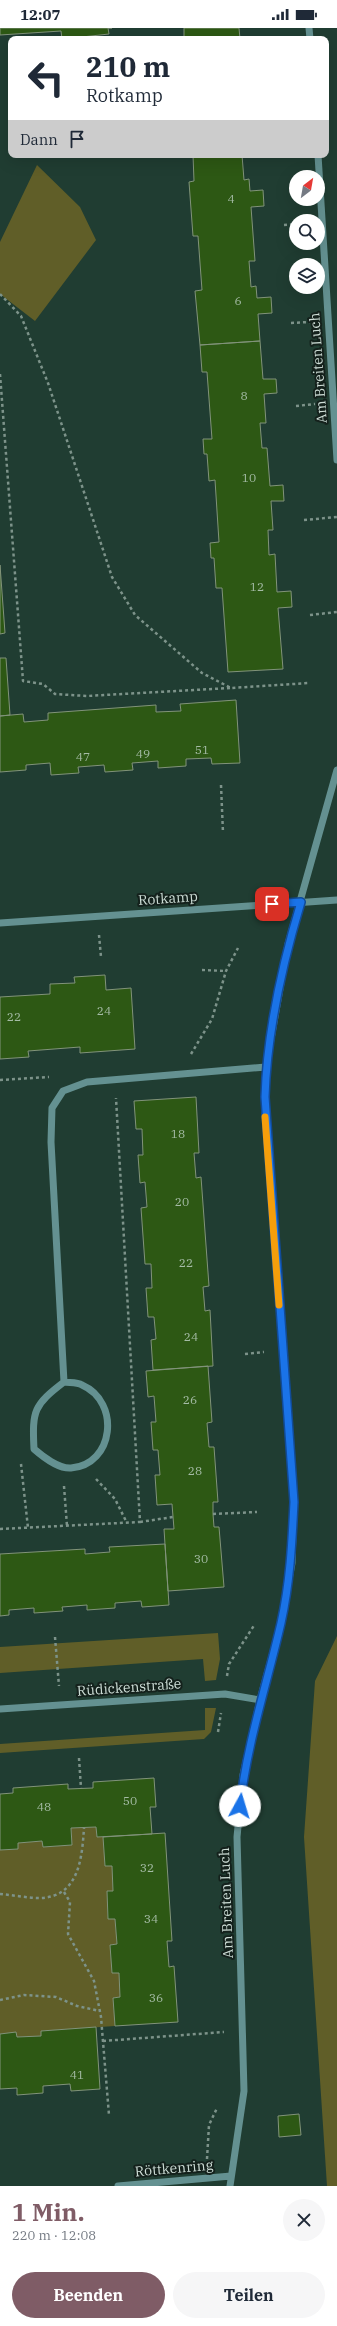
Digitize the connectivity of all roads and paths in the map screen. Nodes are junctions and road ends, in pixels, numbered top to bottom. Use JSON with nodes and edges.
{"nodes":[{"id":1,"x":318,"y":158,"type":"edge"},
{"id":2,"x":284,"y":225,"type":"dead end"},
{"id":3,"x":289,"y":225,"type":"edge"},
{"id":4,"x":0,"y":294,"type":"edge"},
{"id":5,"x":0,"y":374,"type":"edge"},
{"id":6,"x":337,"y":460,"type":"edge"},
{"id":7,"x":337,"y":517,"type":"edge"},
{"id":8,"x":304,"y":520,"type":"dead end"},
{"id":9,"x":337,"y":612,"type":"edge"},
{"id":10,"x":310,"y":615,"type":"dead end"},
{"id":11,"x":309,"y":683,"type":"dead end"},
{"id":12,"x":231,"y":688,"type":"junction"},
{"id":13,"x":337,"y":770,"type":"edge"},
{"id":14,"x":221,"y":785,"type":"dead end"},
{"id":15,"x":223,"y":833,"type":"dead end"},
{"id":16,"x":337,"y":900,"type":"edge"},
{"id":17,"x":301,"y":902,"type":"junction"},
{"id":18,"x":0,"y":923,"type":"edge"},
{"id":19,"x":238,"y":948,"type":"dead end"},
{"id":20,"x":202,"y":970,"type":"dead end"},
{"id":21,"x":226,"y":971,"type":"junction"},
{"id":22,"x":188,"y":1060,"type":"dead end"},
{"id":23,"x":266,"y":1068,"type":"junction"},
{"id":24,"x":52,"y":1077,"type":"dead end"},
{"id":25,"x":115,"y":1079,"type":"junction"},
{"id":26,"x":0,"y":1080,"type":"edge"},
{"id":27,"x":64,"y":1382,"type":"junction"},
{"id":28,"x":21,"y":1460,"type":"dead end"},
{"id":29,"x":82,"y":1464,"type":"junction"},
{"id":30,"x":62,"y":1465,"type":"junction"},
{"id":31,"x":257,"y":1512,"type":"dead end"},
{"id":32,"x":213,"y":1514,"type":"dead end"},
{"id":33,"x":173,"y":1517,"type":"dead end"},
{"id":34,"x":140,"y":1522,"type":"junction"},
{"id":35,"x":127,"y":1523,"type":"junction"},
{"id":36,"x":67,"y":1526,"type":"junction"},
{"id":37,"x":28,"y":1528,"type":"junction"},
{"id":38,"x":0,"y":1529,"type":"edge"},
{"id":39,"x":55,"y":1637,"type":"dead end"},
{"id":40,"x":260,"y":1700,"type":"junction"},
{"id":41,"x":60,"y":1705,"type":"junction"},
{"id":42,"x":0,"y":1709,"type":"edge"},
{"id":43,"x":79,"y":1758,"type":"dead end"},
{"id":44,"x":81,"y":1788,"type":"dead end"},
{"id":45,"x":84,"y":1828,"type":"dead end"},
{"id":46,"x":64,"y":1892,"type":"junction"},
{"id":47,"x":0,"y":1894,"type":"edge"},
{"id":48,"x":0,"y":2000,"type":"edge"},
{"id":49,"x":100,"y":2011,"type":"junction"},
{"id":50,"x":242,"y":2032,"type":"junction"},
{"id":51,"x":103,"y":2041,"type":"junction"},
{"id":52,"x":217,"y":2108,"type":"dead end"},
{"id":53,"x":110,"y":2115,"type":"dead end"},
{"id":54,"x":231,"y":2176,"type":"junction"},
{"id":55,"x":206,"y":2178,"type":"junction"},
{"id":56,"x":118,"y":2186,"type":"edge"},
{"id":57,"x":230,"y":2186,"type":"edge"}],
"edges":[{"from":1,"to":6,"type":"street","name":"Am Breiten Luch"},
{"from":2,"to":3,"type":"path"},
{"from":4,"to":12,"type":"path"},
{"from":5,"to":12,"type":"path"},
{"from":7,"to":8,"type":"path"},
{"from":9,"to":10,"type":"path"},
{"from":11,"to":12,"type":"path"},
{"from":13,"to":17,"type":"street","name":"Am Breiten Luch"},
{"from":14,"to":15,"type":"path"},
{"from":16,"to":17,"type":"street","name":"Rotkamp"},
{"from":17,"to":18,"type":"street","name":"Rotkamp"},
{"from":17,"to":23,"type":"street","name":"Am Breiten Luch"},
{"from":19,"to":21,"type":"path"},
{"from":20,"to":21,"type":"path"},
{"from":21,"to":22,"type":"path"},
{"from":23,"to":25,"type":"street"},
{"from":23,"to":40,"type":"street","name":"Am Breiten Luch"},
{"from":24,"to":26,"type":"path"},
{"from":25,"to":27,"type":"street"},
{"from":25,"to":34,"type":"path"},
{"from":27,"to":29,"type":"street"},
{"from":27,"to":30,"type":"street"},
{"from":28,"to":37,"type":"path"},
{"from":29,"to":30,"type":"street"},
{"from":29,"to":35,"type":"path"},
{"from":30,"to":36,"type":"path"},
{"from":31,"to":32,"type":"path"},
{"from":33,"to":34,"type":"path"},
{"from":34,"to":35,"type":"path"},
{"from":35,"to":36,"type":"path"},
{"from":36,"to":37,"type":"path"},
{"from":37,"to":38,"type":"path"},
{"from":39,"to":41,"type":"path"},
{"from":40,"to":41,"type":"street","name":"Rüdickenstraße"},
{"from":40,"to":50,"type":"street","name":"Am Breiten Luch"},
{"from":41,"to":42,"type":"street","name":"Rüdickenstraße"},
{"from":43,"to":44,"type":"path"},
{"from":45,"to":46,"type":"path"},
{"from":46,"to":47,"type":"path"},
{"from":46,"to":49,"type":"path"},
{"from":48,"to":49,"type":"path"},
{"from":49,"to":51,"type":"path"},
{"from":50,"to":51,"type":"path"},
{"from":50,"to":54,"type":"street","name":"Am Breiten Luch"},
{"from":51,"to":53,"type":"path"},
{"from":52,"to":55,"type":"path"},
{"from":54,"to":55,"type":"street","name":"Röttkenring"},
{"from":54,"to":57,"type":"street","name":"Am Breiten Luch"},
{"from":55,"to":56,"type":"street","name":"Röttkenring"}]}
